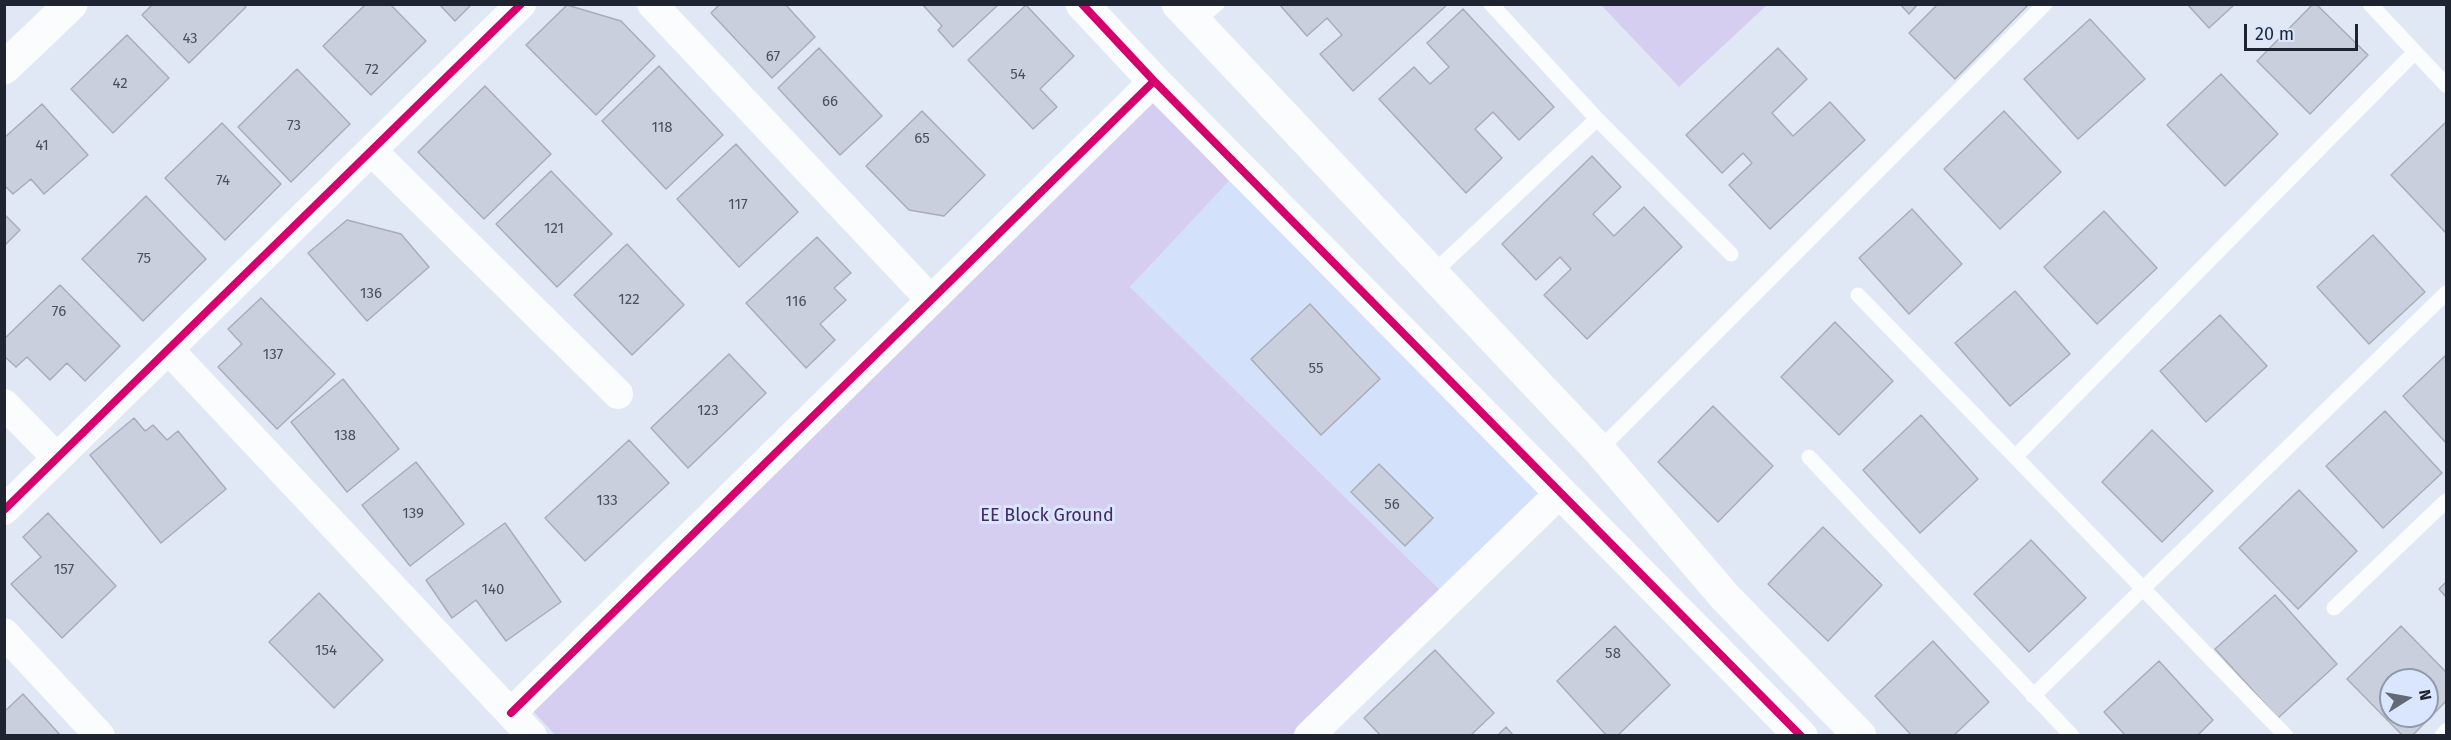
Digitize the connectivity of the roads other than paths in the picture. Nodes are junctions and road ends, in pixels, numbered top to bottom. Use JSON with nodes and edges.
{"nodes":[{"id":1,"x":71,"y":4,"type":"edge"},
{"id":2,"x":521,"y":4,"type":"edge"},
{"id":3,"x":652,"y":4,"type":"edge"},
{"id":4,"x":1082,"y":4,"type":"edge"},
{"id":5,"x":1491,"y":4,"type":"edge"},
{"id":6,"x":2045,"y":4,"type":"edge"},
{"id":7,"x":2370,"y":4,"type":"edge"},
{"id":8,"x":1196,"y":11,"type":"edge"},
{"id":9,"x":2414,"y":53,"type":"junction"},
{"id":10,"x":4,"y":68,"type":"edge"},
{"id":11,"x":1154,"y":81,"type":"junction"},
{"id":12,"x":2446,"y":85,"type":"edge"},
{"id":13,"x":1597,"y":120,"type":"junction"},
{"id":14,"x":372,"y":151,"type":"junction"},
{"id":15,"x":1731,"y":254,"type":"dead end"},
{"id":16,"x":1433,"y":273,"type":"junction"},
{"id":17,"x":2446,"y":293,"type":"edge"},
{"id":18,"x":1858,"y":295,"type":"dead end"},
{"id":19,"x":932,"y":300,"type":"junction"},
{"id":20,"x":169,"y":350,"type":"junction"},
{"id":21,"x":618,"y":394,"type":"dead end"},
{"id":22,"x":4,"y":404,"type":"edge"},
{"id":23,"x":1599,"y":450,"type":"junction"},
{"id":24,"x":1809,"y":457,"type":"dead end"},
{"id":25,"x":2015,"y":457,"type":"junction"},
{"id":26,"x":57,"y":458,"type":"junction"},
{"id":27,"x":1560,"y":493,"type":"junction"},
{"id":28,"x":2446,"y":501,"type":"edge"},
{"id":29,"x":4,"y":510,"type":"edge"},
{"id":30,"x":2141,"y":589,"type":"junction"},
{"id":31,"x":1726,"y":598,"type":"junction"},
{"id":32,"x":2334,"y":608,"type":"dead end"},
{"id":33,"x":1694,"y":629,"type":"junction"},
{"id":34,"x":4,"y":633,"type":"edge"},
{"id":35,"x":2033,"y":696,"type":"junction"},
{"id":36,"x":511,"y":713,"type":"junction"},
{"id":37,"x":2446,"y":731,"type":"edge"},
{"id":38,"x":1316,"y":733,"type":"edge"},
{"id":39,"x":100,"y":735,"type":"edge"},
{"id":40,"x":532,"y":735,"type":"edge"},
{"id":41,"x":1801,"y":735,"type":"edge"},
{"id":42,"x":1860,"y":735,"type":"edge"},
{"id":43,"x":2072,"y":735,"type":"edge"},
{"id":44,"x":2286,"y":735,"type":"edge"},
{"id":45,"x":2442,"y":735,"type":"edge"}],
"edges":[{"from":1,"to":10,"type":"street"},
{"from":2,"to":14,"type":"street"},
{"from":3,"to":19,"type":"street"},
{"from":4,"to":11,"type":"street"},
{"from":5,"to":13,"type":"lane"},
{"from":6,"to":23,"type":"lane"},
{"from":7,"to":9,"type":"lane"},
{"from":8,"to":16,"type":"street"},
{"from":9,"to":12,"type":"lane"},
{"from":9,"to":25,"type":"lane"},
{"from":11,"to":19,"type":"street"},
{"from":11,"to":27,"type":"street"},
{"from":13,"to":15,"type":"lane"},
{"from":13,"to":16,"type":"lane"},
{"from":14,"to":20,"type":"street"},
{"from":14,"to":21,"type":"street"},
{"from":16,"to":23,"type":"street"},
{"from":17,"to":30,"type":"lane"},
{"from":18,"to":25,"type":"lane"},
{"from":19,"to":36,"type":"street"},
{"from":20,"to":26,"type":"street"},
{"from":20,"to":36,"type":"street"},
{"from":22,"to":26,"type":"street"},
{"from":23,"to":31,"type":"street"},
{"from":24,"to":35,"type":"lane"},
{"from":25,"to":30,"type":"lane"},
{"from":26,"to":29,"type":"street"},
{"from":27,"to":33,"type":"street"},
{"from":27,"to":38,"type":"street"},
{"from":28,"to":32,"type":"lane"},
{"from":30,"to":35,"type":"lane"},
{"from":30,"to":44,"type":"lane"},
{"from":31,"to":33,"type":"street"},
{"from":31,"to":42,"type":"street"},
{"from":33,"to":41,"type":"street"},
{"from":34,"to":39,"type":"street"},
{"from":35,"to":43,"type":"lane"},
{"from":36,"to":40,"type":"street"},
{"from":37,"to":45,"type":"lane"}]}
